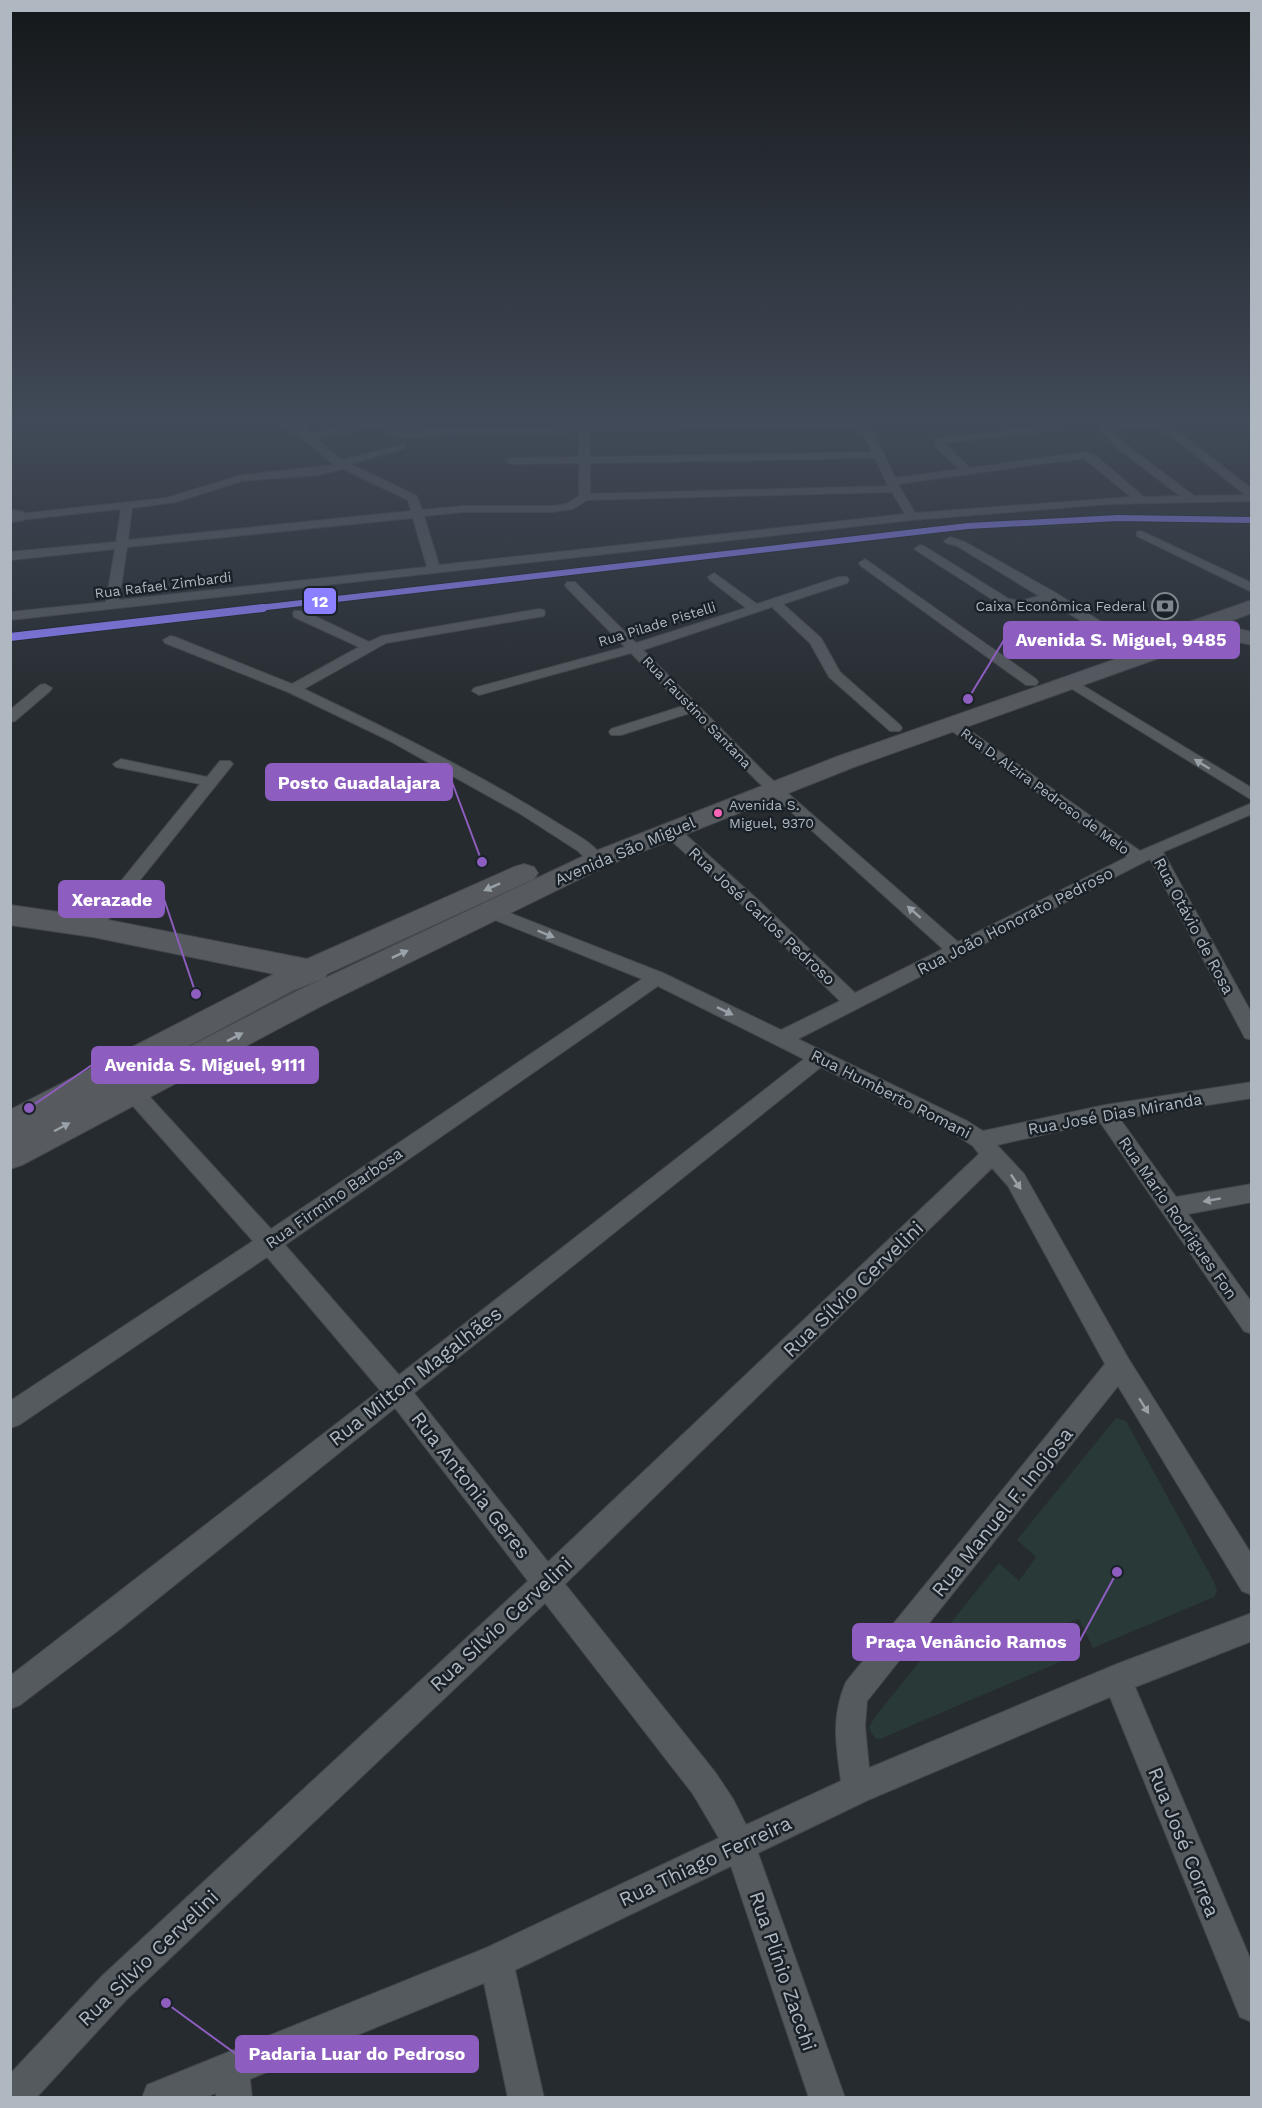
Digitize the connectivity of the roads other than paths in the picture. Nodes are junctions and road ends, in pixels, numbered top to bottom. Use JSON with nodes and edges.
{"nodes":[{"id":1,"x":125,"y":517,"type":"edge"},
{"id":2,"x":386,"y":517,"type":"edge"},
{"id":3,"x":419,"y":517,"type":"edge"},
{"id":4,"x":909,"y":517,"type":"edge"},
{"id":5,"x":1141,"y":534,"type":"dead end"},
{"id":6,"x":950,"y":541,"type":"dead end"},
{"id":7,"x":120,"y":545,"type":"junction"},
{"id":8,"x":920,"y":549,"type":"dead end"},
{"id":9,"x":10,"y":556,"type":"edge"},
{"id":10,"x":865,"y":563,"type":"dead end"},
{"id":11,"x":434,"y":569,"type":"junction"},
{"id":12,"x":714,"y":577,"type":"dead end"},
{"id":13,"x":843,"y":580,"type":"dead end"},
{"id":14,"x":571,"y":585,"type":"dead end"},
{"id":15,"x":1251,"y":588,"type":"edge"},
{"id":16,"x":1052,"y":596,"type":"junction"},
{"id":17,"x":775,"y":603,"type":"junction"},
{"id":18,"x":112,"y":606,"type":"junction"},
{"id":19,"x":756,"y":609,"type":"junction"},
{"id":20,"x":539,"y":613,"type":"dead end"},
{"id":21,"x":299,"y":614,"type":"dead end"},
{"id":22,"x":10,"y":616,"type":"edge"},
{"id":23,"x":1246,"y":623,"type":"edge"},
{"id":24,"x":170,"y":640,"type":"dead end"},
{"id":25,"x":368,"y":646,"type":"junction"},
{"id":26,"x":1134,"y":647,"type":"junction"},
{"id":27,"x":635,"y":648,"type":"junction"},
{"id":28,"x":1069,"y":681,"type":"junction"},
{"id":29,"x":1030,"y":682,"type":"junction"},
{"id":30,"x":45,"y":688,"type":"dead end"},
{"id":31,"x":293,"y":688,"type":"junction"},
{"id":32,"x":479,"y":692,"type":"dead end"},
{"id":33,"x":692,"y":708,"type":"junction"},
{"id":34,"x":10,"y":718,"type":"edge"},
{"id":35,"x":950,"y":723,"type":"junction"},
{"id":36,"x":895,"y":728,"type":"junction"},
{"id":37,"x":616,"y":732,"type":"dead end"},
{"id":38,"x":121,"y":764,"type":"dead end"},
{"id":39,"x":225,"y":764,"type":"dead end"},
{"id":40,"x":211,"y":782,"type":"junction"},
{"id":41,"x":767,"y":783,"type":"junction"},
{"id":42,"x":1251,"y":795,"type":"edge"},
{"id":43,"x":1251,"y":808,"type":"edge"},
{"id":44,"x":670,"y":830,"type":"junction"},
{"id":45,"x":591,"y":853,"type":"junction"},
{"id":46,"x":1146,"y":854,"type":"junction"},
{"id":47,"x":491,"y":912,"type":"junction"},
{"id":48,"x":10,"y":915,"type":"edge"},
{"id":49,"x":93,"y":927,"type":"junction"},
{"id":50,"x":957,"y":951,"type":"junction"},
{"id":51,"x":309,"y":970,"type":"junction"},
{"id":52,"x":657,"y":978,"type":"junction"},
{"id":53,"x":347,"y":979,"type":"junction"},
{"id":54,"x":853,"y":1003,"type":"junction"},
{"id":55,"x":1251,"y":1033,"type":"edge"},
{"id":56,"x":781,"y":1039,"type":"junction"},
{"id":57,"x":819,"y":1058,"type":"junction"},
{"id":58,"x":131,"y":1090,"type":"junction"},
{"id":59,"x":1251,"y":1090,"type":"edge"},
{"id":60,"x":1105,"y":1113,"type":"junction"},
{"id":61,"x":10,"y":1126,"type":"edge"},
{"id":62,"x":987,"y":1147,"type":"junction"},
{"id":63,"x":10,"y":1155,"type":"edge"},
{"id":64,"x":1251,"y":1193,"type":"edge"},
{"id":65,"x":1172,"y":1207,"type":"junction"},
{"id":66,"x":269,"y":1243,"type":"junction"},
{"id":67,"x":1251,"y":1323,"type":"edge"},
{"id":68,"x":1119,"y":1366,"type":"junction"},
{"id":69,"x":396,"y":1390,"type":"junction"},
{"id":70,"x":10,"y":1416,"type":"edge"},
{"id":71,"x":1251,"y":1581,"type":"edge"},
{"id":72,"x":547,"y":1582,"type":"junction"},
{"id":73,"x":1251,"y":1627,"type":"edge"},
{"id":74,"x":1117,"y":1679,"type":"junction"},
{"id":75,"x":10,"y":1695,"type":"edge"},
{"id":76,"x":857,"y":1790,"type":"junction"},
{"id":77,"x":739,"y":1844,"type":"junction"},
{"id":78,"x":496,"y":1962,"type":"junction"},
{"id":79,"x":1249,"y":1994,"type":"edge"},
{"id":80,"x":233,"y":2084,"type":"edge"},
{"id":81,"x":12,"y":2097,"type":"edge"},
{"id":82,"x":160,"y":2097,"type":"edge"},
{"id":83,"x":526,"y":2097,"type":"edge"},
{"id":84,"x":827,"y":2097,"type":"edge"}],
"edges":[{"from":1,"to":7,"type":"street"},
{"from":2,"to":7,"type":"street"},
{"from":3,"to":11,"type":"street"},
{"from":4,"to":11,"type":"street","name":"Rua Rafael Zimbardi"},
{"from":5,"to":15,"type":"street"},
{"from":6,"to":16,"type":"street"},
{"from":7,"to":9,"type":"street"},
{"from":7,"to":18,"type":"street"},
{"from":8,"to":16,"type":"street"},
{"from":10,"to":29,"type":"street"},
{"from":11,"to":18,"type":"street","name":"Rua Rafael Zimbardi"},
{"from":12,"to":19,"type":"street"},
{"from":13,"to":17,"type":"street","name":"Rua Pilade Pistelli"},
{"from":14,"to":27,"type":"street","name":"Rua Faustino Santana"},
{"from":16,"to":26,"type":"street"},
{"from":17,"to":19,"type":"street","name":"Rua Pilade Pistelli"},
{"from":17,"to":36,"type":"street"},
{"from":18,"to":22,"type":"street","name":"Rua Rafael Zimbardi"},
{"from":19,"to":27,"type":"street","name":"Rua Pilade Pistelli"},
{"from":20,"to":25,"type":"street"},
{"from":21,"to":25,"type":"street"},
{"from":23,"to":26,"type":"main road","name":"Avenida São Miguel"},
{"from":23,"to":28,"type":"main road","name":"Avenida São Miguel"},
{"from":24,"to":31,"type":"street"},
{"from":25,"to":31,"type":"street"},
{"from":26,"to":29,"type":"main road","name":"Avenida São Miguel"},
{"from":27,"to":32,"type":"street","name":"Rua Pilade Pistelli"},
{"from":27,"to":33,"type":"street","name":"Rua Faustino Santana"},
{"from":28,"to":35,"type":"main road","name":"Avenida São Miguel"},
{"from":42,"to":28,"type":"street","one_way":true},
{"from":29,"to":36,"type":"main road","name":"Avenida São Miguel"},
{"from":30,"to":34,"type":"street"},
{"from":31,"to":45,"type":"street"},
{"from":33,"to":37,"type":"street"},
{"from":33,"to":41,"type":"street","name":"Rua Faustino Santana"},
{"from":35,"to":41,"type":"main road","name":"Avenida São Miguel"},
{"from":35,"to":46,"type":"street","name":"Rua D. Alzira Pedroso de Melo"},
{"from":36,"to":41,"type":"main road","name":"Avenida São Miguel"},
{"from":38,"to":40,"type":"street"},
{"from":39,"to":40,"type":"street"},
{"from":40,"to":49,"type":"street"},
{"from":41,"to":44,"type":"main road","name":"Avenida São Miguel"},
{"from":41,"to":45,"type":"main road","name":"Avenida São Miguel"},
{"from":50,"to":41,"type":"street","name":"Rua Faustino Santana","one_way":true},
{"from":43,"to":46,"type":"street","name":"Rua João Honorato Pedroso"},
{"from":44,"to":45,"type":"main road","name":"Avenida São Miguel"},
{"from":44,"to":54,"type":"street","name":"Rua José Carlos Pedroso"},
{"from":45,"to":47,"type":"main road","name":"Avenida São Miguel"},
{"from":45,"to":51,"type":"main road","name":"Avenida São Miguel","one_way":true},
{"from":46,"to":50,"type":"street","name":"Rua João Honorato Pedroso"},
{"from":46,"to":55,"type":"street","name":"Rua Otávio de Rosa"},
{"from":47,"to":52,"type":"street","name":"Rua Humberto Romani","one_way":true},
{"from":53,"to":47,"type":"main road","name":"Avenida São Miguel","one_way":true},
{"from":48,"to":49,"type":"main road"},
{"from":49,"to":51,"type":"main road"},
{"from":50,"to":54,"type":"street","name":"Rua João Honorato Pedroso"},
{"from":51,"to":53,"type":"main road"},
{"from":51,"to":61,"type":"main road","name":"Avenida São Miguel"},
{"from":52,"to":56,"type":"street","name":"Rua Humberto Romani","one_way":true},
{"from":52,"to":66,"type":"street","name":"Rua Firmino Barbosa"},
{"from":58,"to":53,"type":"main road","name":"Avenida São Miguel","one_way":true},
{"from":54,"to":56,"type":"street","name":"Rua João Honorato Pedroso"},
{"from":56,"to":57,"type":"street","name":"Rua Humberto Romani"},
{"from":57,"to":62,"type":"street","name":"Rua Humberto Romani"},
{"from":57,"to":69,"type":"street","name":"Rua Milton Magalhães"},
{"from":63,"to":58,"type":"main road","name":"Avenida São Miguel","one_way":true},
{"from":58,"to":66,"type":"street","name":"Rua Antonia Geres"},
{"from":59,"to":60,"type":"street","name":"Rua José Dias Miranda"},
{"from":60,"to":62,"type":"street","name":"Rua José Dias Miranda"},
{"from":60,"to":65,"type":"street","name":"Rua Mario Rodrigues Fon"},
{"from":62,"to":68,"type":"street","name":"Rua Humberto Romani","one_way":true},
{"from":62,"to":72,"type":"street","name":"Rua Sílvio Cervelini"},
{"from":64,"to":65,"type":"street","one_way":true},
{"from":65,"to":67,"type":"street","name":"Rua Mario Rodrigues Fon"},
{"from":66,"to":69,"type":"street","name":"Rua Antonia Geres"},
{"from":66,"to":70,"type":"street","name":"Rua Firmino Barbosa"},
{"from":68,"to":71,"type":"street","name":"Rua Humberto Romani","one_way":true},
{"from":68,"to":76,"type":"street","name":"Rua Manuel F. Inojosa"},
{"from":69,"to":72,"type":"street","name":"Rua Antonia Geres"},
{"from":69,"to":75,"type":"street","name":"Rua Milton Magalhães"},
{"from":72,"to":77,"type":"street","name":"Rua Antonia Geres"},
{"from":72,"to":81,"type":"street","name":"Rua Sílvio Cervelini"},
{"from":73,"to":74,"type":"street","name":"Rua Thiago Ferreira"},
{"from":74,"to":76,"type":"street","name":"Rua Thiago Ferreira"},
{"from":74,"to":79,"type":"street","name":"Rua José Correa"},
{"from":76,"to":77,"type":"street","name":"Rua Thiago Ferreira"},
{"from":77,"to":78,"type":"street","name":"Rua Thiago Ferreira"},
{"from":77,"to":84,"type":"street","name":"Rua Plínio Zacchi"},
{"from":78,"to":80,"type":"street","name":"Rua Thiago Ferreira"},
{"from":78,"to":83,"type":"street"},
{"from":80,"to":82,"type":"street","name":"Rua Thiago Ferreira"}]}
